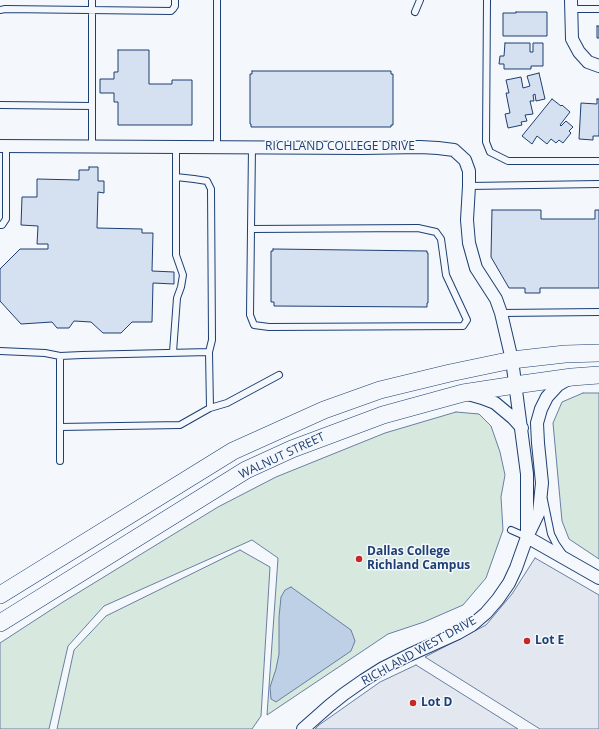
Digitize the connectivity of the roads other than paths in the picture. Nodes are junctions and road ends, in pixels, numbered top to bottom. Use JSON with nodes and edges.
{"nodes":[{"id":1,"x":92,"y":0,"type":"edge"},
{"id":2,"x":176,"y":0,"type":"edge"},
{"id":3,"x":217,"y":0,"type":"edge"},
{"id":4,"x":420,"y":0,"type":"edge"},
{"id":5,"x":487,"y":0,"type":"edge"},
{"id":6,"x":571,"y":4,"type":"edge"},
{"id":7,"x":92,"y":9,"type":"junction"},
{"id":8,"x":599,"y":9,"type":"edge"},
{"id":9,"x":0,"y":10,"type":"edge"},
{"id":10,"x":415,"y":12,"type":"dead end"},
{"id":11,"x":599,"y":66,"type":"edge"},
{"id":12,"x":0,"y":106,"type":"edge"},
{"id":13,"x":92,"y":106,"type":"junction"},
{"id":14,"x":3,"y":146,"type":"edge"},
{"id":15,"x":92,"y":147,"type":"junction"},
{"id":16,"x":176,"y":147,"type":"junction"},
{"id":17,"x":217,"y":147,"type":"junction"},
{"id":18,"x":252,"y":147,"type":"junction"},
{"id":19,"x":599,"y":161,"type":"edge"},
{"id":20,"x":176,"y":177,"type":"junction"},
{"id":21,"x":599,"y":184,"type":"edge"},
{"id":22,"x":469,"y":186,"type":"junction"},
{"id":23,"x":0,"y":225,"type":"edge"},
{"id":24,"x":251,"y":229,"type":"junction"},
{"id":25,"x":599,"y":312,"type":"edge"},
{"id":26,"x":501,"y":313,"type":"junction"},
{"id":27,"x":0,"y":351,"type":"edge"},
{"id":28,"x":173,"y":352,"type":"junction"},
{"id":29,"x":209,"y":352,"type":"junction"},
{"id":30,"x":599,"y":353,"type":"edge"},
{"id":31,"x":60,"y":356,"type":"junction"},
{"id":32,"x":512,"y":360,"type":"junction"},
{"id":33,"x":279,"y":374,"type":"dead end"},
{"id":34,"x":599,"y":375,"type":"edge"},
{"id":35,"x":572,"y":377,"type":"junction"},
{"id":36,"x":515,"y":385,"type":"junction"},
{"id":37,"x":463,"y":393,"type":"junction"},
{"id":38,"x":210,"y":408,"type":"junction"},
{"id":39,"x":60,"y":427,"type":"junction"},
{"id":40,"x":522,"y":428,"type":"junction"},
{"id":41,"x":60,"y":461,"type":"dead end"},
{"id":42,"x":542,"y":483,"type":"junction"},
{"id":43,"x":511,"y":530,"type":"dead end"},
{"id":44,"x":527,"y":537,"type":"junction"},
{"id":45,"x":566,"y":559,"type":"junction"},
{"id":46,"x":599,"y":578,"type":"edge"},
{"id":47,"x":0,"y":595,"type":"edge"},
{"id":48,"x":0,"y":623,"type":"edge"},
{"id":49,"x":303,"y":729,"type":"edge"}],
"edges":[{"from":1,"to":7,"type":"lane"},
{"from":2,"to":7,"type":"lane"},
{"from":3,"to":17,"type":"lane"},
{"from":4,"to":10,"type":"lane"},
{"from":5,"to":19,"type":"lane"},
{"from":6,"to":8,"type":"lane"},
{"from":6,"to":11,"type":"street"},
{"from":7,"to":9,"type":"lane"},
{"from":7,"to":13,"type":"lane"},
{"from":12,"to":13,"type":"lane"},
{"from":13,"to":15,"type":"lane"},
{"from":14,"to":15,"type":"street","name":"RICHLAND COLLEGE DRIVE"},
{"from":14,"to":23,"type":"lane"},
{"from":15,"to":16,"type":"street","name":"RICHLAND COLLEGE DRIVE"},
{"from":16,"to":17,"type":"street","name":"RICHLAND COLLEGE DRIVE"},
{"from":16,"to":20,"type":"lane"},
{"from":17,"to":18,"type":"street","name":"RICHLAND COLLEGE DRIVE"},
{"from":18,"to":22,"type":"street","name":"RICHLAND COLLEGE DRIVE"},
{"from":18,"to":24,"type":"lane"},
{"from":20,"to":28,"type":"lane"},
{"from":20,"to":29,"type":"lane"},
{"from":21,"to":22,"type":"lane"},
{"from":22,"to":26,"type":"street","name":"RICHLAND COLLEGE DRIVE"},
{"from":24,"to":24,"type":"lane"},
{"from":25,"to":26,"type":"lane"},
{"from":26,"to":32,"type":"street","name":"RICHLAND COLLEGE DRIVE"},
{"from":27,"to":31,"type":"lane"},
{"from":28,"to":29,"type":"lane"},
{"from":28,"to":31,"type":"lane"},
{"from":29,"to":38,"type":"lane"},
{"from":30,"to":32,"type":"main road","name":"WALNUT STREET"},
{"from":31,"to":39,"type":"lane"},
{"from":32,"to":36,"type":"street","name":"RICHLAND WEST DRIVE"},
{"from":32,"to":47,"type":"main road","name":"WALNUT STREET"},
{"from":33,"to":38,"type":"lane"},
{"from":34,"to":35,"type":"main road","name":"WALNUT STREET"},
{"from":35,"to":36,"type":"main road","name":"WALNUT STREET"},
{"from":35,"to":42,"type":"street","name":"RICHLAND WEST DRIVE"},
{"from":36,"to":37,"type":"main road","name":"WALNUT STREET"},
{"from":36,"to":40,"type":"street","name":"RICHLAND WEST DRIVE"},
{"from":37,"to":40,"type":"street"},
{"from":37,"to":48,"type":"main road","name":"WALNUT STREET"},
{"from":38,"to":39,"type":"lane"},
{"from":39,"to":41,"type":"lane"},
{"from":40,"to":44,"type":"street","name":"RICHLAND WEST DRIVE"},
{"from":42,"to":44,"type":"street","name":"RICHLAND WEST DRIVE"},
{"from":42,"to":45,"type":"lane"},
{"from":43,"to":44,"type":"lane"},
{"from":44,"to":45,"type":"street"},
{"from":44,"to":49,"type":"street","name":"RICHLAND WEST DRIVE"},
{"from":45,"to":46,"type":"street"}]}
